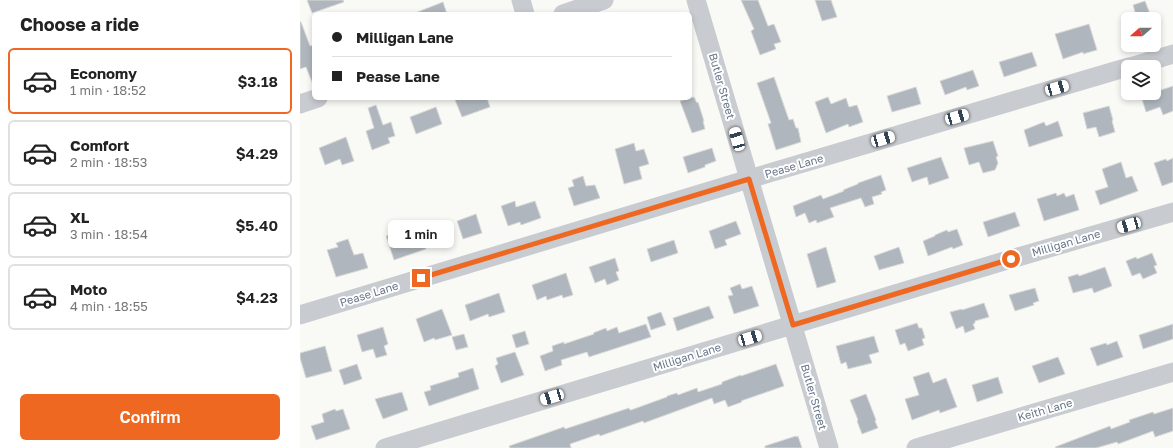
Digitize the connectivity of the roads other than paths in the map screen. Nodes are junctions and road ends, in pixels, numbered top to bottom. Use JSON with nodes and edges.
{"nodes":[{"id":1,"x":521,"y":0,"type":"edge"},
{"id":2,"x":604,"y":0,"type":"edge"},
{"id":3,"x":696,"y":0,"type":"edge"},
{"id":4,"x":525,"y":12,"type":"edge"},
{"id":5,"x":570,"y":12,"type":"edge"},
{"id":6,"x":1173,"y":54,"type":"edge"},
{"id":7,"x":1153,"y":60,"type":"edge"},
{"id":8,"x":1121,"y":69,"type":"edge"},
{"id":9,"x":312,"y":100,"type":"edge"},
{"id":10,"x":300,"y":104,"type":"edge"},
{"id":11,"x":749,"y":179,"type":"junction"},
{"id":12,"x":1173,"y":212,"type":"edge"},
{"id":13,"x":300,"y":315,"type":"edge"},
{"id":14,"x":793,"y":325,"type":"junction"},
{"id":15,"x":1173,"y":372,"type":"edge"},
{"id":16,"x":384,"y":448,"type":"edge"},
{"id":17,"x":829,"y":448,"type":"edge"},
{"id":18,"x":916,"y":448,"type":"edge"}],
"edges":[{"from":1,"to":4,"type":"street"},
{"from":2,"to":5,"type":"street"},
{"from":3,"to":11,"type":"street","name":"Butler Street"},
{"from":6,"to":7,"type":"street","name":"Pease Lane"},
{"from":8,"to":11,"type":"street","name":"Pease Lane"},
{"from":9,"to":10,"type":"street"},
{"from":11,"to":13,"type":"street","name":"Pease Lane"},
{"from":11,"to":14,"type":"street","name":"Butler Street"},
{"from":12,"to":14,"type":"street","name":"Milligan Lane"},
{"from":14,"to":16,"type":"street","name":"Milligan Lane"},
{"from":14,"to":17,"type":"street","name":"Butler Street"},
{"from":15,"to":18,"type":"street","name":"Keith Lane"}]}
